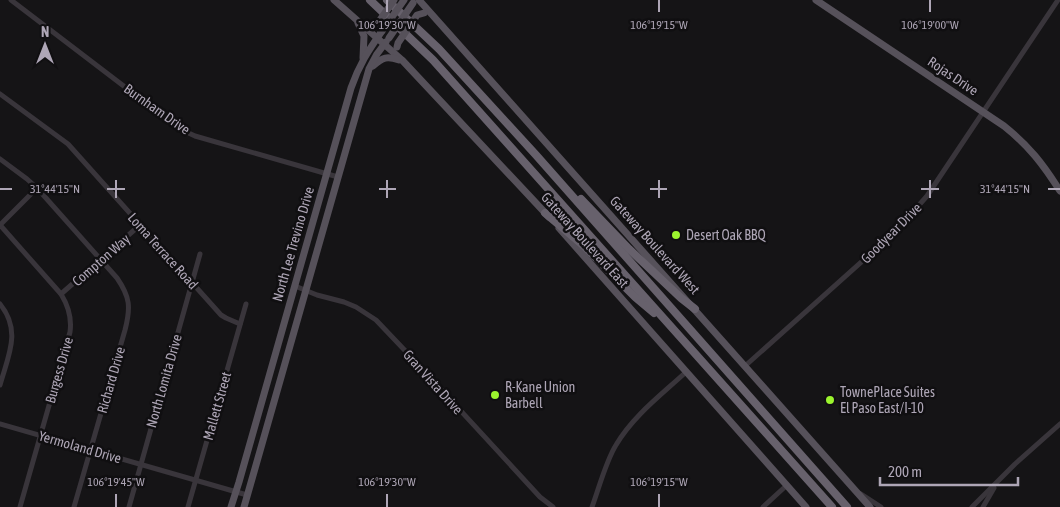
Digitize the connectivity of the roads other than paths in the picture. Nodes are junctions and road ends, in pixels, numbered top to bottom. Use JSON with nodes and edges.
{"nodes":[{"id":1,"x":10,"y":0,"type":"edge"},
{"id":2,"x":334,"y":0,"type":"edge"},
{"id":3,"x":370,"y":0,"type":"edge"},
{"id":4,"x":387,"y":0,"type":"edge"},
{"id":5,"x":394,"y":0,"type":"edge"},
{"id":6,"x":404,"y":0,"type":"edge"},
{"id":7,"x":427,"y":0,"type":"edge"},
{"id":8,"x":816,"y":0,"type":"edge"},
{"id":9,"x":1058,"y":0,"type":"edge"},
{"id":10,"x":416,"y":1,"type":"edge"},
{"id":11,"x":428,"y":13,"type":"junction"},
{"id":12,"x":356,"y":20,"type":"junction"},
{"id":13,"x":377,"y":38,"type":"junction"},
{"id":14,"x":384,"y":44,"type":"junction"},
{"id":15,"x":364,"y":58,"type":"junction"},
{"id":16,"x":402,"y":60,"type":"junction"},
{"id":17,"x":369,"y":69,"type":"junction"},
{"id":18,"x":0,"y":94,"type":"edge"},
{"id":19,"x":984,"y":112,"type":"junction"},
{"id":20,"x":536,"y":155,"type":"junction"},
{"id":21,"x":0,"y":159,"type":"edge"},
{"id":22,"x":326,"y":174,"type":"junction"},
{"id":23,"x":338,"y":177,"type":"junction"},
{"id":24,"x":37,"y":188,"type":"junction"},
{"id":25,"x":1060,"y":191,"type":"edge"},
{"id":26,"x":545,"y":213,"type":"junction"},
{"id":27,"x":0,"y":225,"type":"edge"},
{"id":28,"x":140,"y":225,"type":"junction"},
{"id":29,"x":200,"y":254,"type":"dead end"},
{"id":30,"x":101,"y":260,"type":"junction"},
{"id":31,"x":191,"y":283,"type":"junction"},
{"id":32,"x":294,"y":286,"type":"junction"},
{"id":33,"x":306,"y":291,"type":"junction"},
{"id":34,"x":61,"y":294,"type":"junction"},
{"id":35,"x":0,"y":304,"type":"edge"},
{"id":36,"x":246,"y":304,"type":"dead end"},
{"id":37,"x":695,"y":308,"type":"junction"},
{"id":38,"x":668,"y":322,"type":"junction"},
{"id":39,"x":240,"y":324,"type":"junction"},
{"id":40,"x":745,"y":366,"type":"junction"},
{"id":41,"x":2,"y":369,"type":"edge"},
{"id":42,"x":686,"y":372,"type":"junction"},
{"id":43,"x":0,"y":385,"type":"edge"},
{"id":44,"x":0,"y":424,"type":"edge"},
{"id":45,"x":1060,"y":424,"type":"edge"},
{"id":46,"x":40,"y":436,"type":"junction"},
{"id":47,"x":91,"y":450,"type":"junction"},
{"id":48,"x":141,"y":464,"type":"junction"},
{"id":49,"x":196,"y":480,"type":"junction"},
{"id":50,"x":998,"y":481,"type":"junction"},
{"id":51,"x":787,"y":485,"type":"junction"},
{"id":52,"x":855,"y":490,"type":"junction"},
{"id":53,"x":236,"y":492,"type":"junction"},
{"id":54,"x":247,"y":495,"type":"junction"},
{"id":55,"x":20,"y":507,"type":"edge"},
{"id":56,"x":74,"y":507,"type":"edge"},
{"id":57,"x":129,"y":507,"type":"edge"},
{"id":58,"x":188,"y":507,"type":"edge"},
{"id":59,"x":231,"y":507,"type":"edge"},
{"id":60,"x":244,"y":507,"type":"edge"},
{"id":61,"x":552,"y":507,"type":"edge"},
{"id":62,"x":592,"y":507,"type":"edge"},
{"id":63,"x":763,"y":507,"type":"edge"},
{"id":64,"x":806,"y":507,"type":"edge"},
{"id":65,"x":832,"y":507,"type":"edge"},
{"id":66,"x":847,"y":507,"type":"edge"},
{"id":67,"x":870,"y":507,"type":"edge"},
{"id":68,"x":881,"y":507,"type":"edge"},
{"id":69,"x":972,"y":507,"type":"edge"},
{"id":70,"x":983,"y":507,"type":"edge"}],
"edges":[{"from":1,"to":22,"type":"street","name":"Burnham Drive"},
{"from":2,"to":12,"type":"main road","name":"Gateway Boulevard East"},
{"from":3,"to":38,"type":"highway"},
{"from":4,"to":20,"type":"highway"},
{"from":5,"to":12,"type":"main road","bridge":true},
{"from":6,"to":13,"type":"main road","name":"North Lee Trevino Drive","bridge":true},
{"from":7,"to":11,"type":"main road"},
{"from":8,"to":19,"type":"main road","name":"Rojas Drive"},
{"from":9,"to":19,"type":"street","name":"Goodyear Drive"},
{"from":10,"to":11,"type":"main road","name":"Gateway Boulevard West"},
{"from":10,"to":14,"type":"main road","name":"North Lee Trevino Drive","bridge":true},
{"from":11,"to":16,"type":"main road","bridge":true},
{"from":11,"to":37,"type":"main road","name":"Gateway Boulevard West"},
{"from":12,"to":13,"type":"main road","name":"Gateway Boulevard East"},
{"from":12,"to":15,"type":"main road"},
{"from":13,"to":14,"type":"main road","name":"Gateway Boulevard East"},
{"from":13,"to":15,"type":"main road","name":"North Lee Trevino Drive"},
{"from":14,"to":16,"type":"main road","name":"Gateway Boulevard East"},
{"from":14,"to":17,"type":"main road","name":"North Lee Trevino Drive"},
{"from":15,"to":22,"type":"main road","name":"North Lee Trevino Drive"},
{"from":16,"to":17,"type":"main road"},
{"from":16,"to":26,"type":"main road","name":"Gateway Boulevard East"},
{"from":17,"to":23,"type":"main road","name":"North Lee Trevino Drive"},
{"from":18,"to":28,"type":"street","name":"Loma Terrace Road"},
{"from":19,"to":25,"type":"main road","name":"Rojas Drive"},
{"from":19,"to":40,"type":"street","name":"Goodyear Drive"},
{"from":20,"to":37,"type":"highway"},
{"from":20,"to":66,"type":"highway"},
{"from":21,"to":24,"type":"street","name":"Richard Drive"},
{"from":22,"to":23,"type":"street","name":"Burnham Drive"},
{"from":22,"to":32,"type":"main road","name":"North Lee Trevino Drive"},
{"from":23,"to":33,"type":"main road","name":"North Lee Trevino Drive"},
{"from":24,"to":27,"type":"street"},
{"from":24,"to":30,"type":"street","name":"Richard Drive"},
{"from":26,"to":38,"type":"highway"},
{"from":26,"to":42,"type":"main road","name":"Gateway Boulevard East"},
{"from":27,"to":34,"type":"street","name":"Burgess Drive"},
{"from":28,"to":30,"type":"street","name":"Compton Way"},
{"from":28,"to":31,"type":"street","name":"Loma Terrace Road"},
{"from":29,"to":31,"type":"street","name":"North Lomita Drive"},
{"from":30,"to":34,"type":"street","name":"Compton Way"},
{"from":30,"to":47,"type":"street","name":"Richard Drive"},
{"from":31,"to":39,"type":"street","name":"Loma Terrace Road"},
{"from":31,"to":48,"type":"street","name":"North Lomita Drive"},
{"from":32,"to":33,"type":"street","name":"Gran Vista Drive"},
{"from":32,"to":53,"type":"main road","name":"North Lee Trevino Drive"},
{"from":33,"to":54,"type":"main road","name":"North Lee Trevino Drive"},
{"from":33,"to":61,"type":"street","name":"Gran Vista Drive"},
{"from":34,"to":46,"type":"street","name":"Burgess Drive"},
{"from":35,"to":41,"type":"street"},
{"from":36,"to":39,"type":"street","name":"Mallett Street"},
{"from":37,"to":40,"type":"main road","name":"Gateway Boulevard West"},
{"from":38,"to":65,"type":"highway"},
{"from":39,"to":49,"type":"street","name":"Mallett Street"},
{"from":40,"to":52,"type":"main road","name":"Gateway Boulevard West"},
{"from":41,"to":43,"type":"street"},
{"from":42,"to":51,"type":"main road","name":"Gateway Boulevard East"},
{"from":42,"to":62,"type":"street"},
{"from":44,"to":46,"type":"street","name":"Yermoland Drive"},
{"from":45,"to":50,"type":"street"},
{"from":46,"to":47,"type":"street","name":"Yermoland Drive"},
{"from":46,"to":55,"type":"street","name":"Burgess Drive"},
{"from":47,"to":48,"type":"street","name":"Yermoland Drive"},
{"from":47,"to":56,"type":"street","name":"Richard Drive"},
{"from":48,"to":49,"type":"street","name":"Yermoland Drive"},
{"from":48,"to":57,"type":"street","name":"North Lomita Drive"},
{"from":49,"to":53,"type":"street","name":"Yermoland Drive"},
{"from":49,"to":58,"type":"street","name":"Mallett Street"},
{"from":50,"to":69,"type":"street"},
{"from":50,"to":70,"type":"street"},
{"from":51,"to":63,"type":"street"},
{"from":51,"to":64,"type":"main road","name":"Gateway Boulevard East"},
{"from":52,"to":67,"type":"main road","name":"Gateway Boulevard West"},
{"from":52,"to":68,"type":"street"},
{"from":53,"to":54,"type":"street","name":"Yermoland Drive"},
{"from":53,"to":59,"type":"main road","name":"North Lee Trevino Drive"},
{"from":54,"to":60,"type":"main road","name":"North Lee Trevino Drive"}]}
